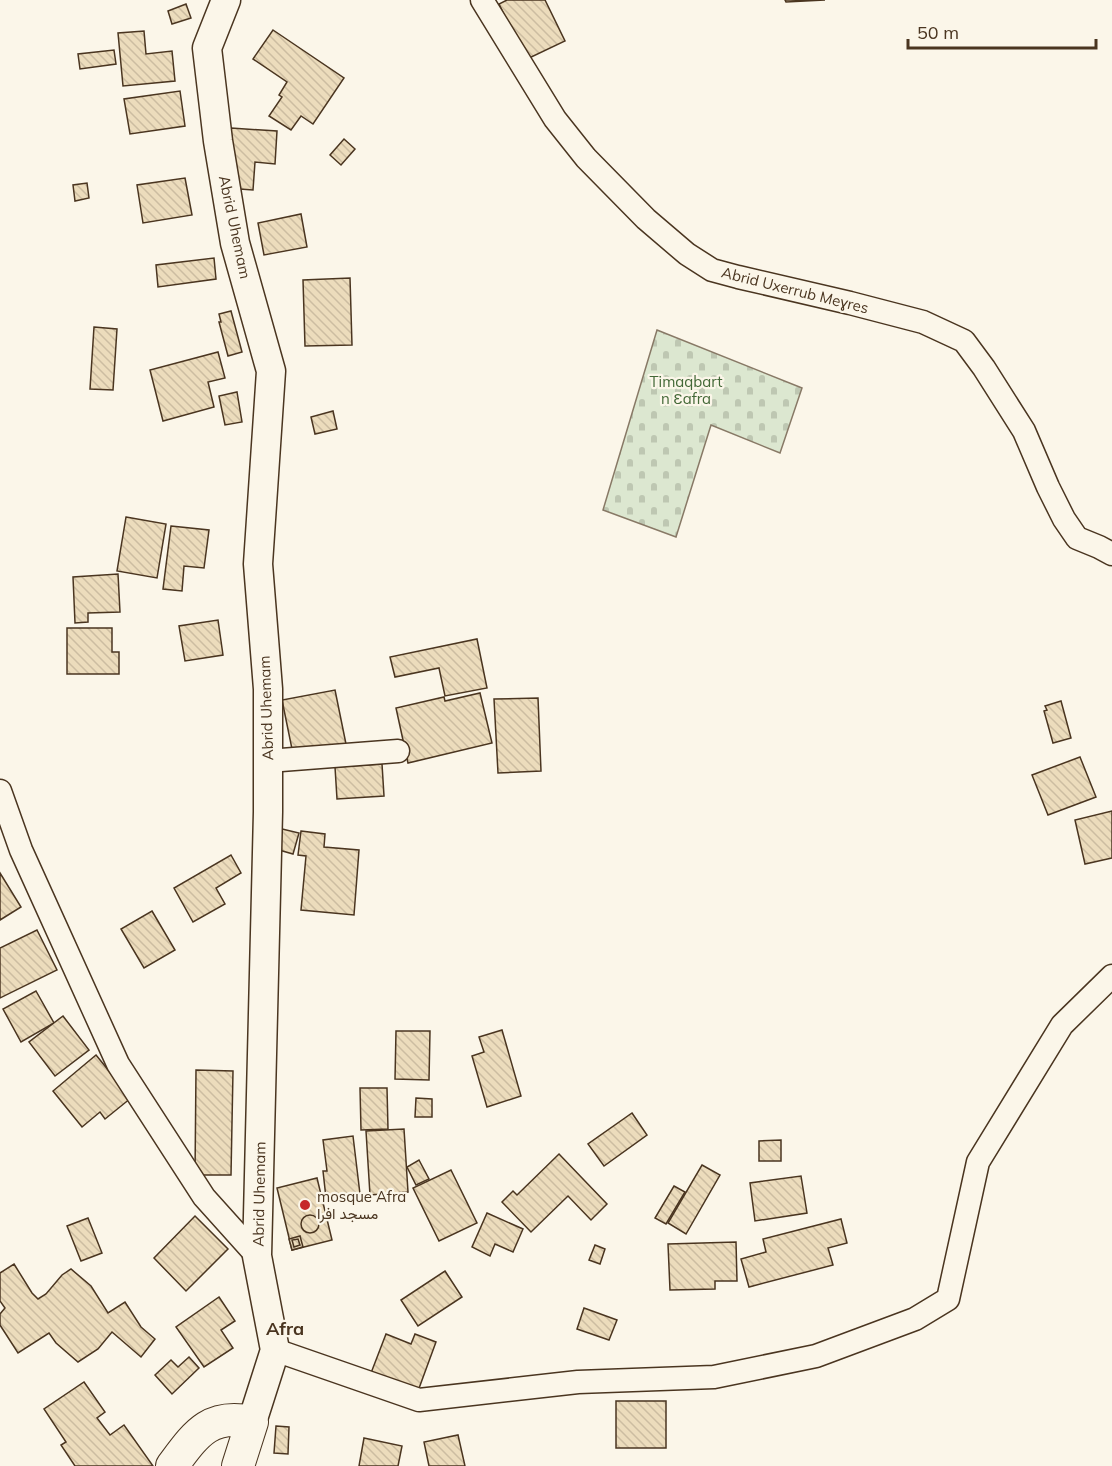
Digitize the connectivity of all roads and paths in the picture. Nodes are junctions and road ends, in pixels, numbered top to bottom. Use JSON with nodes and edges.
{"nodes":[{"id":1,"x":226,"y":0,"type":"edge"},
{"id":2,"x":482,"y":0,"type":"edge"},
{"id":3,"x":1112,"y":554,"type":"edge"},
{"id":4,"x":398,"y":751,"type":"dead end"},
{"id":5,"x":268,"y":761,"type":"junction"},
{"id":6,"x":0,"y":791,"type":"edge"},
{"id":7,"x":1112,"y":976,"type":"edge"},
{"id":8,"x":257,"y":1256,"type":"junction"},
{"id":9,"x":275,"y":1350,"type":"junction"},
{"id":10,"x":252,"y":1422,"type":"junction"},
{"id":11,"x":172,"y":1466,"type":"edge"},
{"id":12,"x":238,"y":1466,"type":"edge"}],
"edges":[{"from":1,"to":5,"type":"street","name":"Abrid Uhemam"},
{"from":2,"to":3,"type":"street","name":"Abrid Uxerrub Meɣres"},
{"from":4,"to":5,"type":"street"},
{"from":5,"to":8,"type":"street","name":"Abrid Uhemam"},
{"from":6,"to":8,"type":"street"},
{"from":7,"to":9,"type":"street"},
{"from":8,"to":9,"type":"street","name":"Abrid Uhemam"},
{"from":9,"to":10,"type":"street","name":"Abrid Uhemam"},
{"from":10,"to":11,"type":"main road"},
{"from":10,"to":12,"type":"main road"}]}
